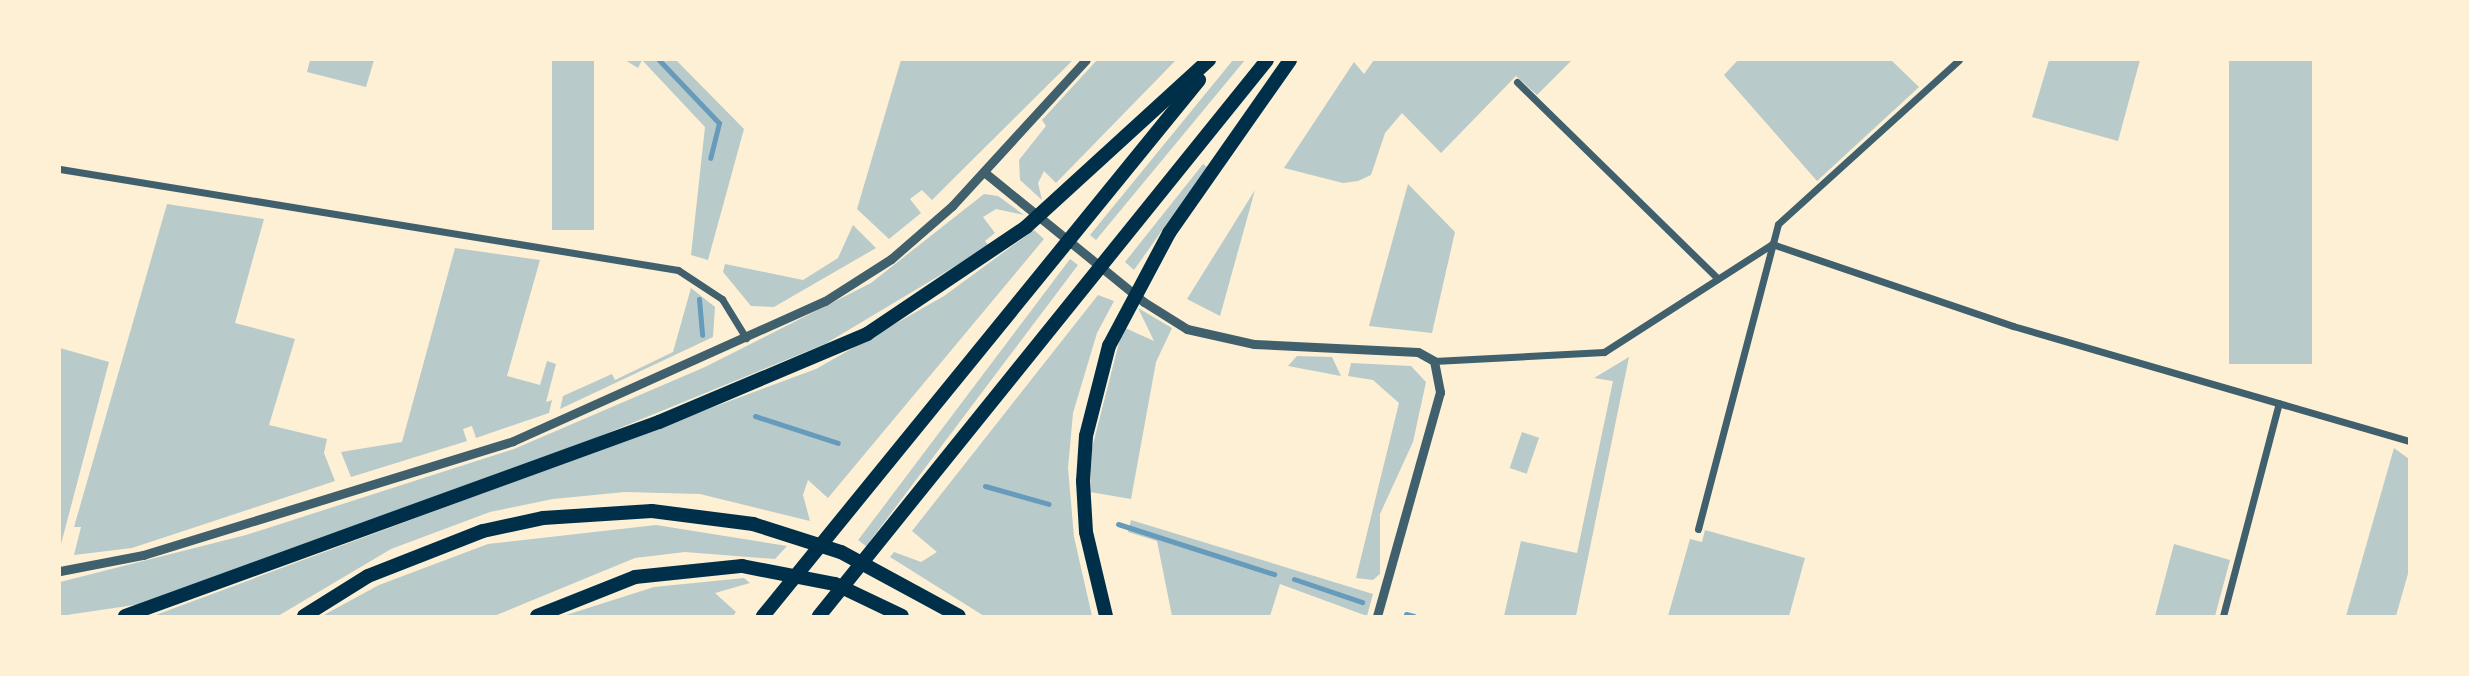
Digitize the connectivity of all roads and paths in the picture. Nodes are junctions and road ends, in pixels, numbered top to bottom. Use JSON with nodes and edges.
{"nodes":[{"id":1,"x":1086,"y":60,"type":"edge"},
{"id":2,"x":1209,"y":60,"type":"edge"},
{"id":3,"x":1216,"y":60,"type":"edge"},
{"id":4,"x":1267,"y":60,"type":"edge"},
{"id":5,"x":1290,"y":60,"type":"edge"},
{"id":6,"x":1959,"y":60,"type":"edge"},
{"id":7,"x":1517,"y":82,"type":"dead end"},
{"id":8,"x":60,"y":169,"type":"edge"},
{"id":9,"x":984,"y":172,"type":"junction"},
{"id":10,"x":1772,"y":244,"type":"junction"},
{"id":11,"x":1717,"y":279,"type":"junction"},
{"id":12,"x":746,"y":338,"type":"junction"},
{"id":13,"x":1434,"y":361,"type":"junction"},
{"id":14,"x":2279,"y":403,"type":"junction"},
{"id":15,"x":2410,"y":441,"type":"edge"},
{"id":16,"x":1698,"y":529,"type":"dead end"},
{"id":17,"x":60,"y":571,"type":"edge"},
{"id":18,"x":125,"y":617,"type":"edge"},
{"id":19,"x":304,"y":617,"type":"edge"},
{"id":20,"x":537,"y":617,"type":"edge"},
{"id":21,"x":763,"y":617,"type":"edge"},
{"id":22,"x":818,"y":617,"type":"edge"},
{"id":23,"x":902,"y":617,"type":"edge"},
{"id":24,"x":959,"y":617,"type":"edge"},
{"id":25,"x":1107,"y":617,"type":"edge"},
{"id":26,"x":1377,"y":617,"type":"edge"},
{"id":27,"x":2223,"y":617,"type":"edge"}],
"edges":[{"from":1,"to":9,"type":"street"},
{"from":2,"to":18,"type":"highway"},
{"from":3,"to":21,"type":"highway"},
{"from":4,"to":22,"type":"highway"},
{"from":5,"to":25,"type":"highway"},
{"from":6,"to":10,"type":"street"},
{"from":7,"to":11,"type":"street"},
{"from":8,"to":12,"type":"street"},
{"from":9,"to":12,"type":"street"},
{"from":9,"to":13,"type":"street"},
{"from":10,"to":11,"type":"street"},
{"from":10,"to":14,"type":"street"},
{"from":10,"to":16,"type":"street"},
{"from":11,"to":13,"type":"street"},
{"from":12,"to":17,"type":"street"},
{"from":13,"to":26,"type":"street"},
{"from":14,"to":15,"type":"street"},
{"from":14,"to":27,"type":"street"},
{"from":19,"to":24,"type":"highway"},
{"from":20,"to":23,"type":"highway"}]}
